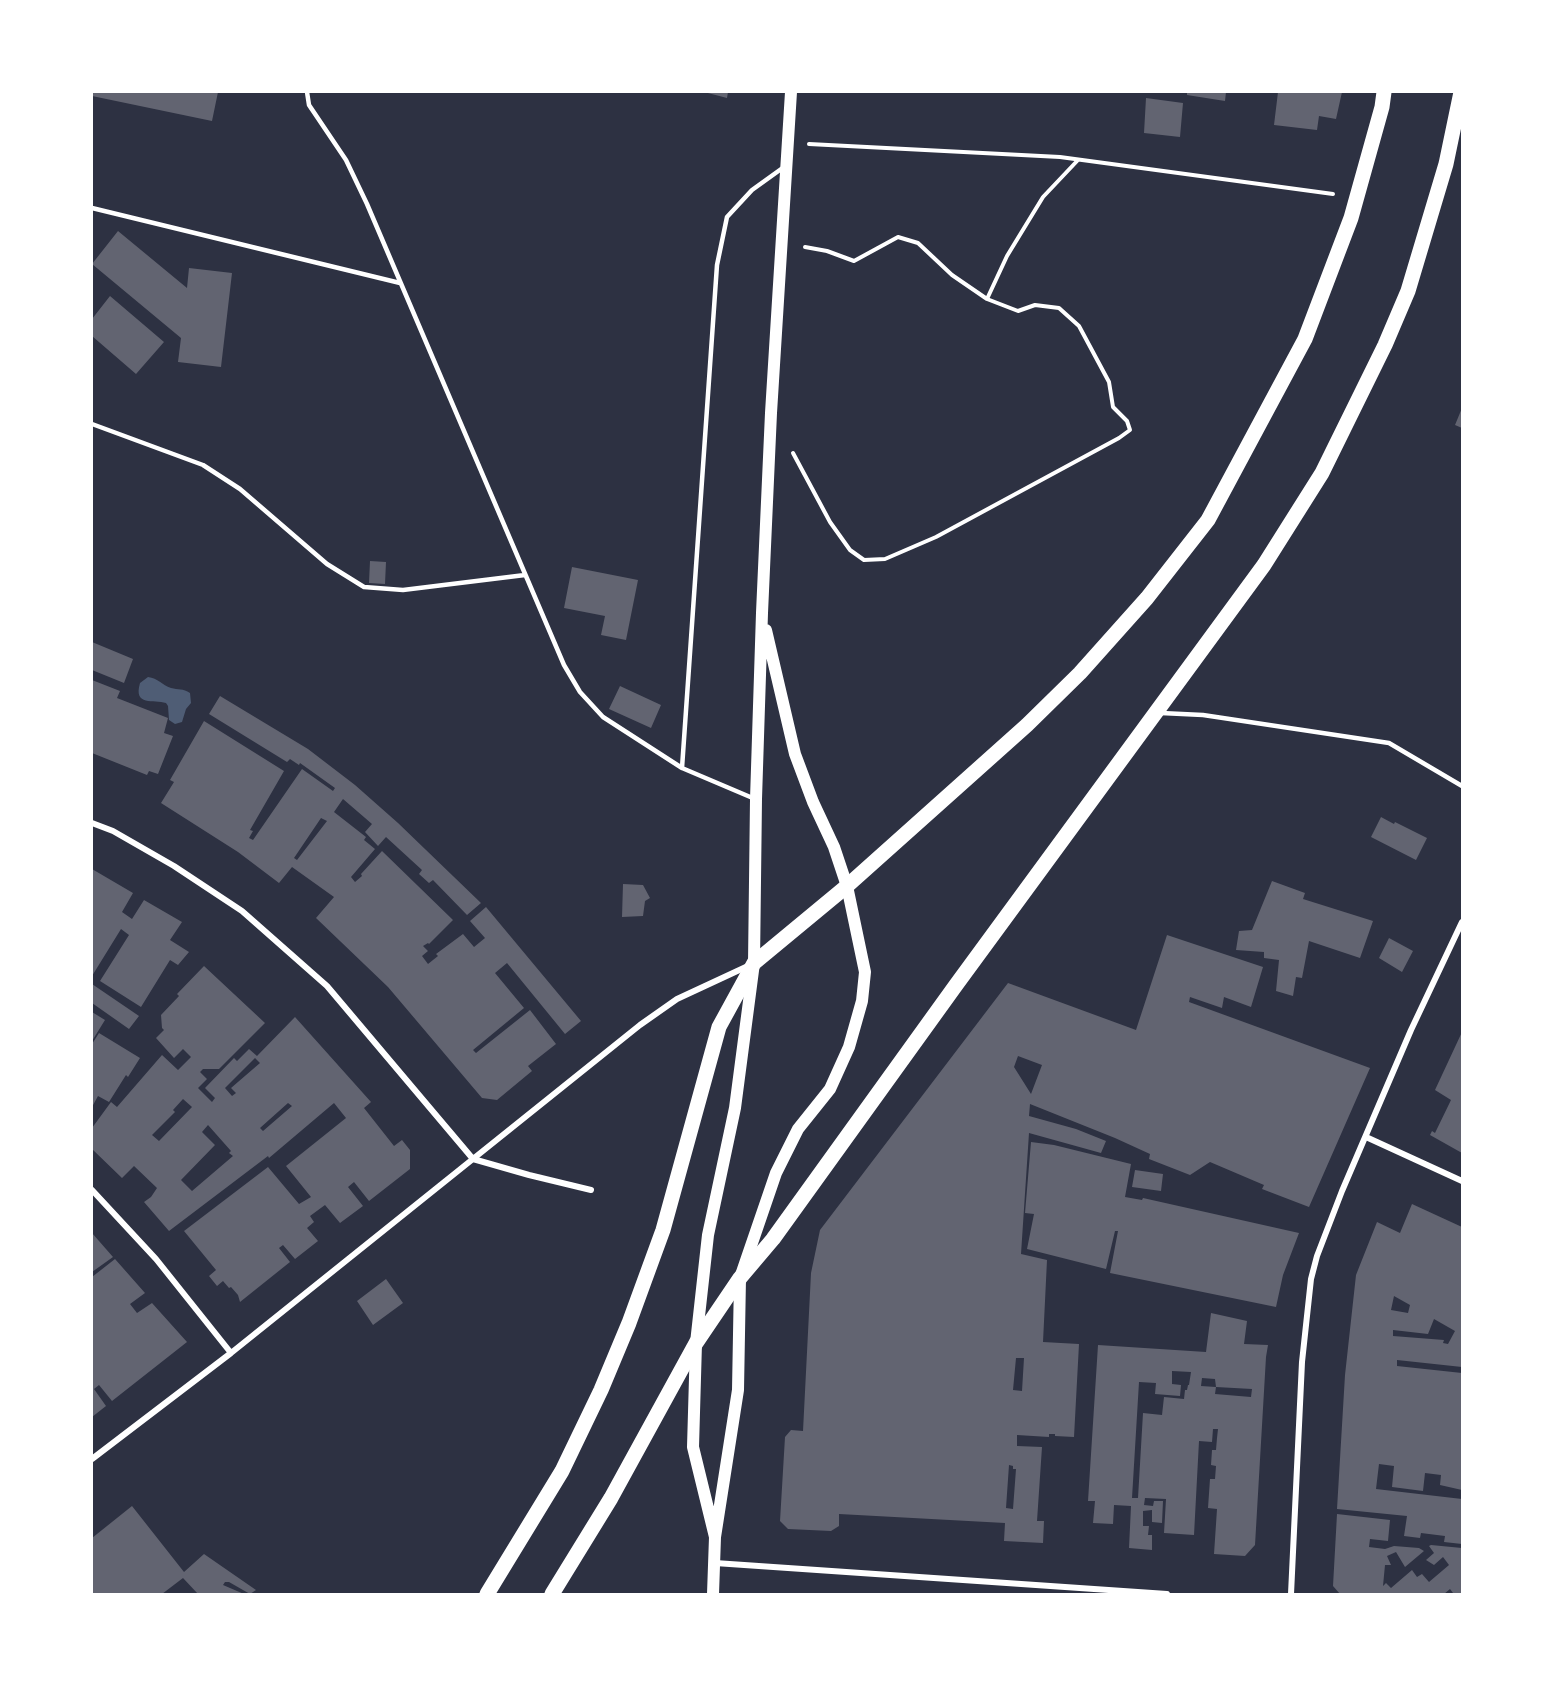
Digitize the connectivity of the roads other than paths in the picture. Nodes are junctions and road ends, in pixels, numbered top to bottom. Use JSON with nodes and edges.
{"nodes":[{"id":1,"x":307,"y":92,"type":"edge"},
{"id":2,"x":791,"y":92,"type":"edge"},
{"id":3,"x":1383,"y":92,"type":"edge"},
{"id":4,"x":1461,"y":92,"type":"edge"},
{"id":5,"x":786,"y":166,"type":"junction"},
{"id":6,"x":92,"y":208,"type":"edge"},
{"id":7,"x":400,"y":283,"type":"junction"},
{"id":8,"x":92,"y":424,"type":"edge"},
{"id":9,"x":525,"y":575,"type":"junction"},
{"id":10,"x":762,"y":613,"type":"junction"},
{"id":11,"x":1155,"y":712,"type":"junction"},
{"id":12,"x":682,"y":768,"type":"junction"},
{"id":13,"x":1462,"y":786,"type":"edge"},
{"id":14,"x":756,"y":799,"type":"junction"},
{"id":15,"x":92,"y":823,"type":"edge"},
{"id":16,"x":847,"y":886,"type":"junction"},
{"id":17,"x":1462,"y":922,"type":"edge"},
{"id":18,"x":754,"y":963,"type":"junction"},
{"id":19,"x":1366,"y":1137,"type":"junction"},
{"id":20,"x":473,"y":1159,"type":"junction"},
{"id":21,"x":1462,"y":1181,"type":"edge"},
{"id":22,"x":92,"y":1190,"type":"edge"},
{"id":23,"x":591,"y":1190,"type":"dead end"},
{"id":24,"x":740,"y":1278,"type":"junction"},
{"id":25,"x":696,"y":1343,"type":"junction"},
{"id":26,"x":231,"y":1353,"type":"junction"},
{"id":27,"x":92,"y":1459,"type":"edge"},
{"id":28,"x":715,"y":1537,"type":"junction"},
{"id":29,"x":715,"y":1563,"type":"junction"},
{"id":30,"x":487,"y":1594,"type":"edge"},
{"id":31,"x":552,"y":1594,"type":"edge"},
{"id":32,"x":713,"y":1594,"type":"edge"},
{"id":33,"x":1167,"y":1594,"type":"edge"},
{"id":34,"x":1291,"y":1594,"type":"edge"}],
"edges":[{"from":1,"to":7,"type":"lane"},
{"from":2,"to":5,"type":"main road"},
{"from":3,"to":16,"type":"main road"},
{"from":4,"to":11,"type":"main road"},
{"from":5,"to":10,"type":"main road"},
{"from":5,"to":12,"type":"lane"},
{"from":6,"to":7,"type":"lane"},
{"from":7,"to":9,"type":"lane"},
{"from":8,"to":9,"type":"lane"},
{"from":9,"to":12,"type":"lane"},
{"from":10,"to":14,"type":"main road"},
{"from":10,"to":16,"type":"main road"},
{"from":11,"to":13,"type":"lane"},
{"from":11,"to":24,"type":"main road"},
{"from":12,"to":14,"type":"lane"},
{"from":14,"to":18,"type":"main road"},
{"from":15,"to":20,"type":"street"},
{"from":16,"to":18,"type":"main road"},
{"from":16,"to":24,"type":"main road"},
{"from":17,"to":19,"type":"street"},
{"from":18,"to":20,"type":"street"},
{"from":18,"to":25,"type":"main road"},
{"from":18,"to":30,"type":"main road"},
{"from":19,"to":21,"type":"street"},
{"from":19,"to":34,"type":"street"},
{"from":20,"to":23,"type":"street"},
{"from":20,"to":26,"type":"street"},
{"from":22,"to":26,"type":"street"},
{"from":24,"to":25,"type":"main road"},
{"from":24,"to":28,"type":"main road"},
{"from":25,"to":28,"type":"main road"},
{"from":25,"to":31,"type":"main road"},
{"from":26,"to":27,"type":"street"},
{"from":28,"to":29,"type":"main road"},
{"from":29,"to":32,"type":"main road"},
{"from":29,"to":33,"type":"street"}]}
